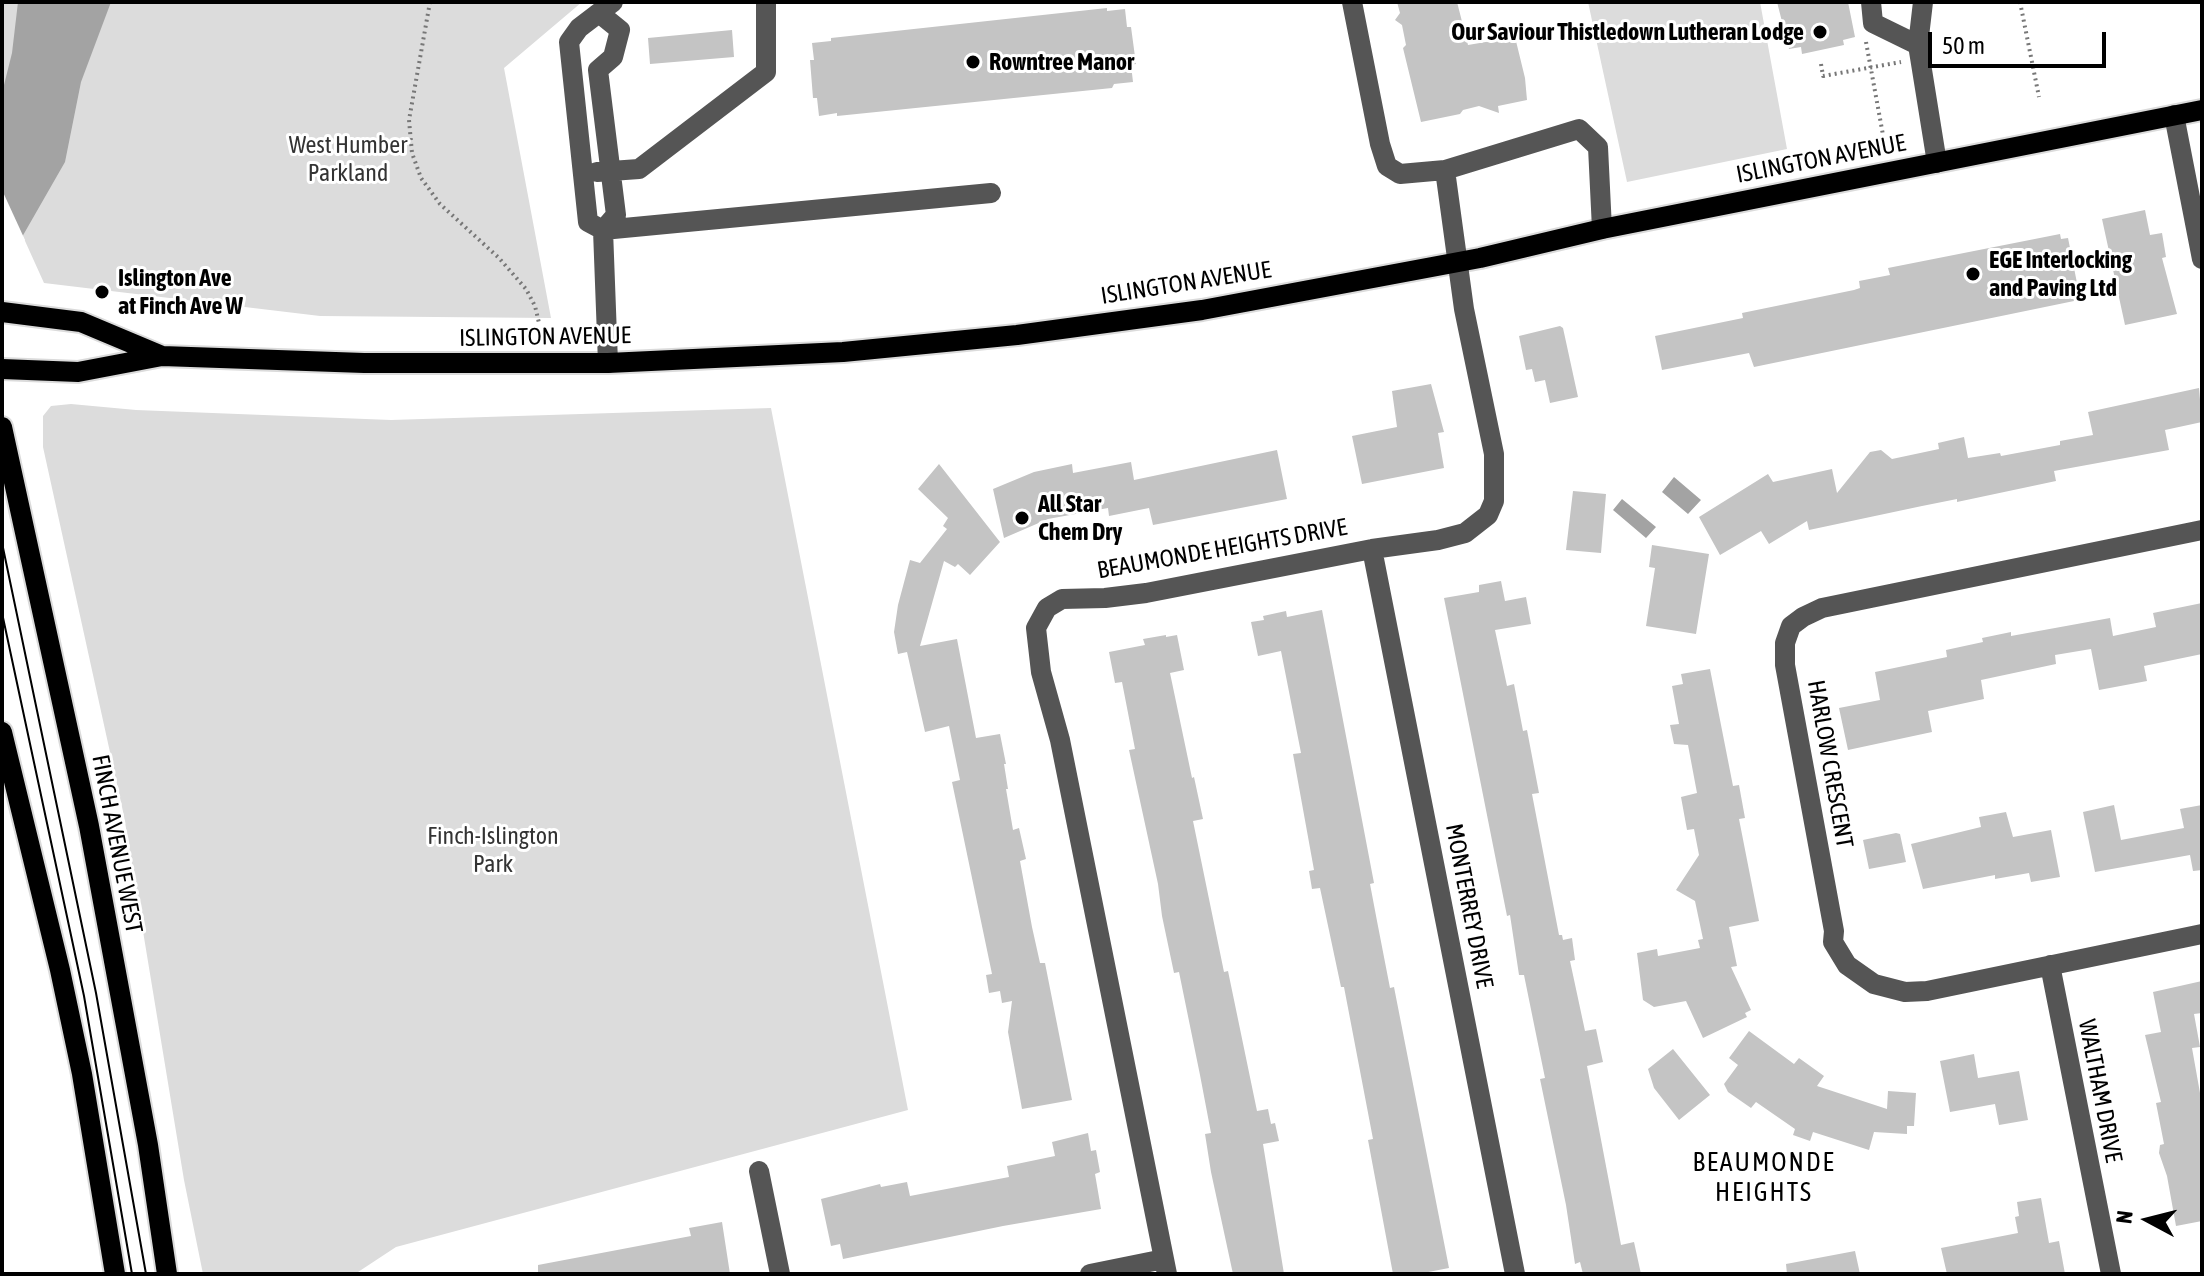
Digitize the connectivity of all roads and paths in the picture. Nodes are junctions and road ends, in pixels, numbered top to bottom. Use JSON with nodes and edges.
{"nodes":[{"id":1,"x":430,"y":2,"type":"edge"},
{"id":2,"x":766,"y":2,"type":"edge"},
{"id":3,"x":1352,"y":2,"type":"edge"},
{"id":4,"x":1871,"y":2,"type":"edge"},
{"id":5,"x":1923,"y":2,"type":"edge"},
{"id":6,"x":2020,"y":2,"type":"edge"},
{"id":7,"x":606,"y":7,"type":"edge"},
{"id":8,"x":1865,"y":37,"type":"dead end"},
{"id":9,"x":1918,"y":52,"type":"junction"},
{"id":10,"x":1821,"y":64,"type":"dead end"},
{"id":11,"x":1870,"y":68,"type":"junction"},
{"id":12,"x":2039,"y":97,"type":"dead end"},
{"id":13,"x":2202,"y":110,"type":"edge"},
{"id":14,"x":2174,"y":115,"type":"junction"},
{"id":15,"x":1883,"y":135,"type":"dead end"},
{"id":16,"x":1937,"y":163,"type":"junction"},
{"id":17,"x":1445,"y":170,"type":"junction"},
{"id":18,"x":609,"y":171,"type":"junction"},
{"id":19,"x":583,"y":173,"type":"junction"},
{"id":20,"x":991,"y":193,"type":"dead end"},
{"id":21,"x":1602,"y":229,"type":"junction"},
{"id":22,"x":603,"y":230,"type":"junction"},
{"id":23,"x":2202,"y":259,"type":"edge"},
{"id":24,"x":1457,"y":261,"type":"junction"},
{"id":25,"x":2,"y":312,"type":"edge"},
{"id":26,"x":539,"y":323,"type":"dead end"},
{"id":27,"x":162,"y":356,"type":"junction"},
{"id":28,"x":608,"y":363,"type":"junction"},
{"id":29,"x":2,"y":369,"type":"edge"},
{"id":30,"x":2,"y":427,"type":"edge"},
{"id":31,"x":2202,"y":530,"type":"edge"},
{"id":32,"x":1372,"y":549,"type":"junction"},
{"id":33,"x":2,"y":732,"type":"edge"},
{"id":34,"x":2202,"y":934,"type":"edge"},
{"id":35,"x":2050,"y":965,"type":"junction"},
{"id":36,"x":759,"y":1171,"type":"dead end"},
{"id":37,"x":1166,"y":1267,"type":"edge"},
{"id":38,"x":115,"y":1274,"type":"edge"},
{"id":39,"x":167,"y":1274,"type":"edge"},
{"id":40,"x":780,"y":1274,"type":"edge"},
{"id":41,"x":1090,"y":1274,"type":"edge"},
{"id":42,"x":1515,"y":1274,"type":"edge"},
{"id":43,"x":2111,"y":1274,"type":"edge"}],
"edges":[{"from":1,"to":26,"type":"path"},
{"from":2,"to":18,"type":"street"},
{"from":3,"to":17,"type":"street"},
{"from":4,"to":9,"type":"street"},
{"from":5,"to":9,"type":"street"},
{"from":6,"to":12,"type":"path"},
{"from":7,"to":18,"type":"street"},
{"from":7,"to":19,"type":"street"},
{"from":8,"to":11,"type":"path"},
{"from":9,"to":11,"type":"path"},
{"from":9,"to":16,"type":"street"},
{"from":10,"to":11,"type":"path"},
{"from":11,"to":15,"type":"path"},
{"from":13,"to":14,"type":"main road","name":"ISLINGTON AVENUE"},
{"from":14,"to":16,"type":"main road","name":"ISLINGTON AVENUE"},
{"from":14,"to":23,"type":"street"},
{"from":16,"to":21,"type":"main road","name":"ISLINGTON AVENUE"},
{"from":17,"to":21,"type":"street"},
{"from":17,"to":24,"type":"street","name":"BEAUMONDE HEIGHTS DRIVE"},
{"from":18,"to":19,"type":"street"},
{"from":18,"to":22,"type":"street"},
{"from":19,"to":22,"type":"street"},
{"from":20,"to":22,"type":"street"},
{"from":21,"to":24,"type":"main road","name":"ISLINGTON AVENUE"},
{"from":22,"to":28,"type":"street"},
{"from":24,"to":28,"type":"main road","name":"ISLINGTON AVENUE"},
{"from":24,"to":32,"type":"street","name":"BEAUMONDE HEIGHTS DRIVE"},
{"from":25,"to":27,"type":"main road","name":"ISLINGTON AVENUE"},
{"from":27,"to":28,"type":"main road","name":"ISLINGTON AVENUE"},
{"from":27,"to":29,"type":"main road","name":"ISLINGTON AVENUE"},
{"from":30,"to":39,"type":"main road","name":"FINCH AVENUE WEST"},
{"from":31,"to":35,"type":"street","name":"HARLOW CRESCENT"},
{"from":32,"to":37,"type":"street","name":"BEAUMONDE HEIGHTS DRIVE"},
{"from":32,"to":42,"type":"street","name":"MONTERREY DRIVE"},
{"from":33,"to":38,"type":"main road"},
{"from":34,"to":35,"type":"street","name":"HARLOW CRESCENT"},
{"from":35,"to":43,"type":"street","name":"WALTHAM DRIVE"},
{"from":36,"to":40,"type":"street"},
{"from":37,"to":41,"type":"street"}]}
